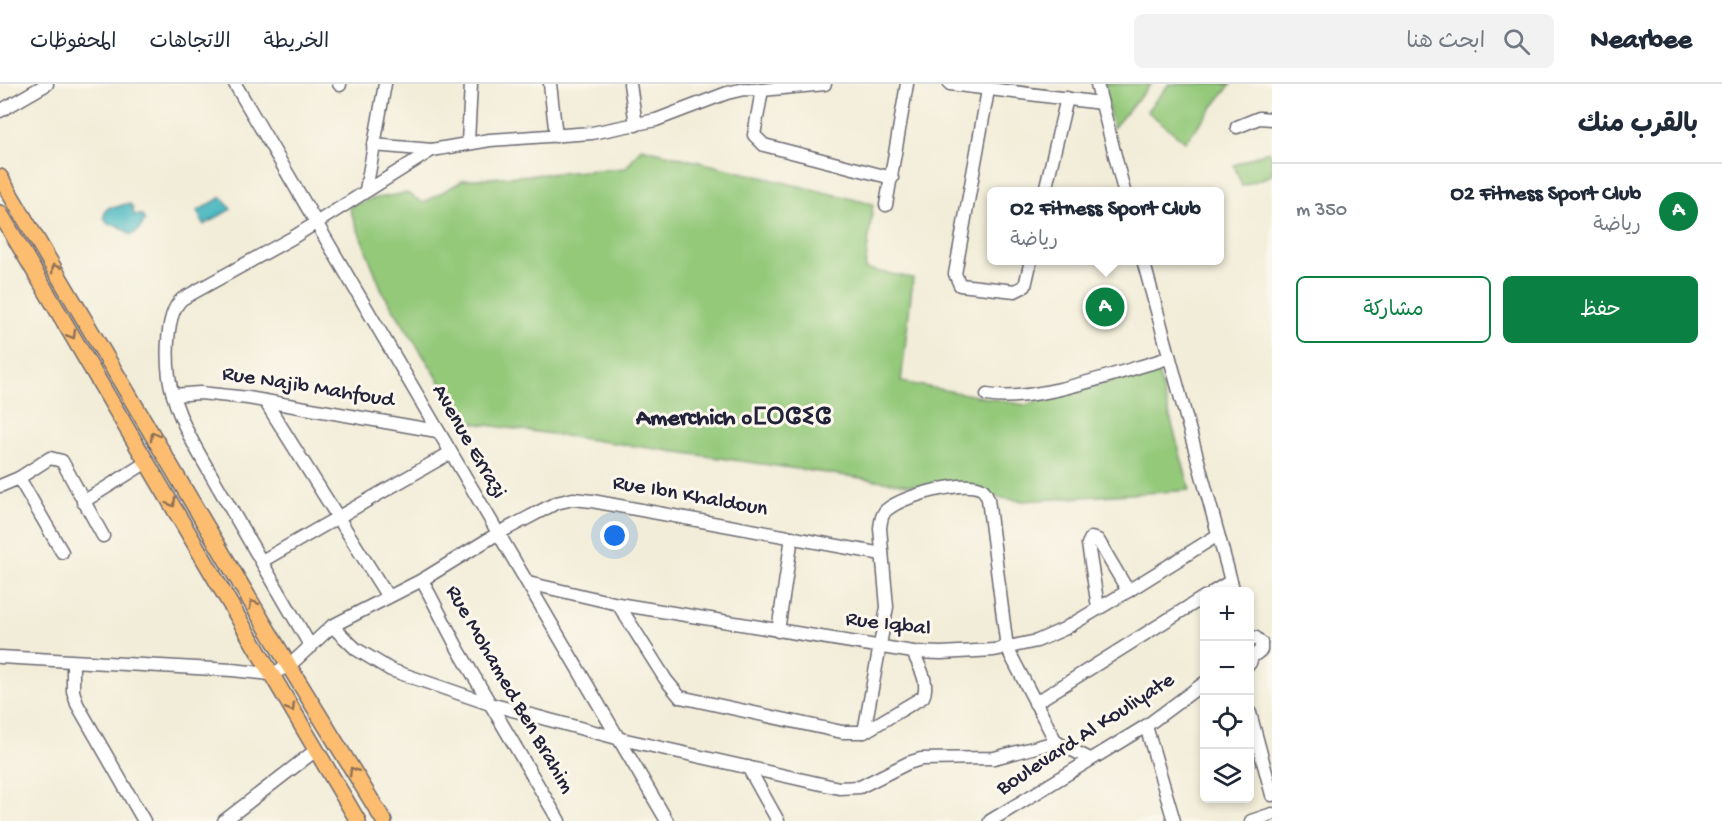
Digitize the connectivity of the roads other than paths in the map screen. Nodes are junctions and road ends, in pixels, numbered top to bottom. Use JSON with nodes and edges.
{"nodes":[{"id":1,"x":47,"y":84,"type":"edge"},
{"id":2,"x":235,"y":84,"type":"edge"},
{"id":3,"x":385,"y":84,"type":"edge"},
{"id":4,"x":471,"y":84,"type":"edge"},
{"id":5,"x":550,"y":84,"type":"edge"},
{"id":6,"x":630,"y":84,"type":"edge"},
{"id":7,"x":825,"y":84,"type":"edge"},
{"id":8,"x":908,"y":84,"type":"edge"},
{"id":9,"x":950,"y":84,"type":"edge"},
{"id":10,"x":1097,"y":84,"type":"edge"},
{"id":11,"x":745,"y":86,"type":"edge"},
{"id":12,"x":762,"y":90,"type":"junction"},
{"id":13,"x":988,"y":90,"type":"junction"},
{"id":14,"x":1067,"y":98,"type":"junction"},
{"id":15,"x":1101,"y":103,"type":"junction"},
{"id":16,"x":0,"y":111,"type":"edge"},
{"id":17,"x":1272,"y":119,"type":"edge"},
{"id":18,"x":636,"y":125,"type":"junction"},
{"id":19,"x":1237,"y":127,"type":"dead end"},
{"id":20,"x":556,"y":136,"type":"junction"},
{"id":21,"x":468,"y":142,"type":"junction"},
{"id":22,"x":373,"y":145,"type":"junction"},
{"id":23,"x":432,"y":150,"type":"junction"},
{"id":24,"x":0,"y":177,"type":"edge"},
{"id":25,"x":892,"y":178,"type":"junction"},
{"id":26,"x":1046,"y":187,"type":"edge"},
{"id":27,"x":1123,"y":187,"type":"edge"},
{"id":28,"x":366,"y":190,"type":"junction"},
{"id":29,"x":886,"y":205,"type":"dead end"},
{"id":30,"x":0,"y":213,"type":"edge"},
{"id":31,"x":317,"y":222,"type":"junction"},
{"id":32,"x":1030,"y":265,"type":"edge"},
{"id":33,"x":1144,"y":265,"type":"edge"},
{"id":34,"x":1168,"y":358,"type":"junction"},
{"id":35,"x":987,"y":394,"type":"dead end"},
{"id":36,"x":173,"y":395,"type":"junction"},
{"id":37,"x":265,"y":401,"type":"junction"},
{"id":38,"x":437,"y":431,"type":"junction"},
{"id":39,"x":450,"y":453,"type":"junction"},
{"id":40,"x":147,"y":462,"type":"junction"},
{"id":41,"x":18,"y":478,"type":"junction"},
{"id":42,"x":1,"y":483,"type":"edge"},
{"id":43,"x":83,"y":502,"type":"junction"},
{"id":44,"x":338,"y":518,"type":"junction"},
{"id":45,"x":497,"y":534,"type":"junction"},
{"id":46,"x":1218,"y":535,"type":"junction"},
{"id":47,"x":103,"y":536,"type":"dead end"},
{"id":48,"x":792,"y":537,"type":"junction"},
{"id":49,"x":62,"y":552,"type":"dead end"},
{"id":50,"x":882,"y":554,"type":"junction"},
{"id":51,"x":262,"y":561,"type":"junction"},
{"id":52,"x":422,"y":580,"type":"junction"},
{"id":53,"x":528,"y":584,"type":"junction"},
{"id":54,"x":1233,"y":586,"type":"edge"},
{"id":55,"x":1128,"y":591,"type":"junction"},
{"id":56,"x":388,"y":597,"type":"junction"},
{"id":57,"x":1200,"y":600,"type":"edge"},
{"id":58,"x":618,"y":604,"type":"junction"},
{"id":59,"x":1098,"y":607,"type":"junction"},
{"id":60,"x":332,"y":626,"type":"junction"},
{"id":61,"x":778,"y":631,"type":"junction"},
{"id":62,"x":1261,"y":639,"type":"edge"},
{"id":63,"x":311,"y":646,"type":"junction"},
{"id":64,"x":881,"y":647,"type":"junction"},
{"id":65,"x":1007,"y":648,"type":"junction"},
{"id":66,"x":913,"y":652,"type":"junction"},
{"id":67,"x":1254,"y":656,"type":"edge"},
{"id":68,"x":0,"y":657,"type":"edge"},
{"id":69,"x":73,"y":662,"type":"junction"},
{"id":70,"x":289,"y":666,"type":"junction"},
{"id":71,"x":271,"y":674,"type":"junction"},
{"id":72,"x":1200,"y":686,"type":"edge"},
{"id":73,"x":1035,"y":703,"type":"junction"},
{"id":74,"x":490,"y":704,"type":"junction"},
{"id":75,"x":1146,"y":726,"type":"junction"},
{"id":76,"x":1254,"y":728,"type":"edge"},
{"id":77,"x":864,"y":732,"type":"junction"},
{"id":78,"x":617,"y":738,"type":"junction"},
{"id":79,"x":1056,"y":742,"type":"junction"},
{"id":80,"x":316,"y":750,"type":"junction"},
{"id":81,"x":1090,"y":759,"type":"junction"},
{"id":82,"x":748,"y":767,"type":"junction"},
{"id":83,"x":1272,"y":795,"type":"edge"},
{"id":84,"x":1272,"y":814,"type":"edge"},
{"id":85,"x":998,"y":819,"type":"edge"},
{"id":86,"x":144,"y":821,"type":"edge"},
{"id":87,"x":224,"y":821,"type":"edge"},
{"id":88,"x":358,"y":821,"type":"edge"},
{"id":89,"x":384,"y":821,"type":"edge"},
{"id":90,"x":559,"y":821,"type":"edge"},
{"id":91,"x":667,"y":821,"type":"edge"},
{"id":92,"x":778,"y":821,"type":"edge"},
{"id":93,"x":1174,"y":821,"type":"edge"},
{"id":94,"x":1251,"y":821,"type":"edge"}],
"edges":[{"from":1,"to":16,"type":"street"},
{"from":2,"to":31,"type":"street","name":"Avenue Errazi"},
{"from":3,"to":22,"type":"street"},
{"from":4,"to":21,"type":"street"},
{"from":5,"to":20,"type":"street"},
{"from":6,"to":18,"type":"street"},
{"from":7,"to":12,"type":"street"},
{"from":8,"to":25,"type":"street"},
{"from":9,"to":13,"type":"street"},
{"from":10,"to":15,"type":"street"},
{"from":11,"to":12,"type":"street"},
{"from":11,"to":18,"type":"street"},
{"from":12,"to":25,"type":"street"},
{"from":13,"to":14,"type":"street"},
{"from":13,"to":32,"type":"street"},
{"from":14,"to":15,"type":"street"},
{"from":14,"to":26,"type":"street"},
{"from":15,"to":27,"type":"street"},
{"from":17,"to":19,"type":"street"},
{"from":18,"to":20,"type":"street"},
{"from":20,"to":21,"type":"street"},
{"from":21,"to":23,"type":"street"},
{"from":22,"to":23,"type":"street"},
{"from":22,"to":28,"type":"street"},
{"from":23,"to":28,"type":"street"},
{"from":70,"to":24,"type":"main road","one_way":true},
{"from":25,"to":29,"type":"street"},
{"from":28,"to":31,"type":"street"},
{"from":30,"to":40,"type":"main road","one_way":true},
{"from":31,"to":36,"type":"street"},
{"from":31,"to":38,"type":"street","name":"Avenue Errazi"},
{"from":33,"to":34,"type":"street"},
{"from":34,"to":35,"type":"street"},
{"from":34,"to":46,"type":"street"},
{"from":36,"to":37,"type":"street","name":"Rue Najib Mahfoud"},
{"from":36,"to":51,"type":"street"},
{"from":37,"to":38,"type":"street","name":"Rue Najib Mahfoud"},
{"from":37,"to":44,"type":"street"},
{"from":38,"to":39,"type":"street","name":"Avenue Errazi"},
{"from":39,"to":44,"type":"street"},
{"from":39,"to":45,"type":"street","name":"Avenue Errazi"},
{"from":40,"to":43,"type":"street"},
{"from":40,"to":71,"type":"main road","one_way":true},
{"from":41,"to":42,"type":"street"},
{"from":41,"to":43,"type":"street"},
{"from":41,"to":49,"type":"street"},
{"from":43,"to":47,"type":"street"},
{"from":44,"to":51,"type":"street"},
{"from":44,"to":56,"type":"street"},
{"from":45,"to":48,"type":"street","name":"Rue Ibn Khaldoun"},
{"from":45,"to":52,"type":"street","name":"Rue Ibn Khaldoun"},
{"from":45,"to":53,"type":"street","name":"Avenue Errazi"},
{"from":46,"to":54,"type":"street"},
{"from":46,"to":55,"type":"street","name":"Rue Iqbal"},
{"from":48,"to":50,"type":"street","name":"Rue Ibn Khaldoun"},
{"from":48,"to":61,"type":"street"},
{"from":50,"to":64,"type":"street"},
{"from":50,"to":65,"type":"street"},
{"from":51,"to":63,"type":"street"},
{"from":52,"to":56,"type":"street","name":"Rue Ibn Khaldoun"},
{"from":52,"to":74,"type":"street","name":"Rue Mohamed Ben Brahim"},
{"from":53,"to":58,"type":"street","name":"Rue Iqbal"},
{"from":53,"to":78,"type":"street","name":"Avenue Errazi"},
{"from":55,"to":59,"type":"street","name":"Rue Iqbal"},
{"from":55,"to":59,"type":"street"},
{"from":56,"to":60,"type":"street","name":"Rue Ibn Khaldoun"},
{"from":57,"to":73,"type":"street"},
{"from":58,"to":61,"type":"street","name":"Rue Iqbal"},
{"from":58,"to":77,"type":"street"},
{"from":59,"to":65,"type":"street","name":"Rue Iqbal"},
{"from":60,"to":63,"type":"street","name":"Rue Ibn Khaldoun"},
{"from":60,"to":74,"type":"street"},
{"from":61,"to":64,"type":"street","name":"Rue Iqbal"},
{"from":62,"to":67,"type":"street"},
{"from":63,"to":70,"type":"street","name":"Rue Ibn Khaldoun"},
{"from":64,"to":66,"type":"street","name":"Rue Iqbal"},
{"from":64,"to":77,"type":"street"},
{"from":65,"to":66,"type":"street","name":"Rue Iqbal"},
{"from":65,"to":73,"type":"street"},
{"from":66,"to":77,"type":"street"},
{"from":68,"to":69,"type":"street"},
{"from":69,"to":71,"type":"street"},
{"from":69,"to":86,"type":"street"},
{"from":70,"to":71,"type":"street","name":"Rue Ibn Khaldoun"},
{"from":89,"to":70,"type":"main road","one_way":true},
{"from":71,"to":80,"type":"main road","one_way":true},
{"from":72,"to":75,"type":"street","name":"Boulevard Al Kouliyate"},
{"from":73,"to":79,"type":"street"},
{"from":74,"to":78,"type":"street"},
{"from":74,"to":90,"type":"street","name":"Rue Mohamed Ben Brahim"},
{"from":75,"to":81,"type":"street","name":"Boulevard Al Kouliyate"},
{"from":75,"to":93,"type":"street"},
{"from":76,"to":83,"type":"street"},
{"from":78,"to":82,"type":"street"},
{"from":78,"to":91,"type":"street","name":"Avenue Errazi"},
{"from":79,"to":81,"type":"street"},
{"from":79,"to":82,"type":"street"},
{"from":80,"to":87,"type":"street"},
{"from":80,"to":88,"type":"main road"},
{"from":81,"to":85,"type":"street","name":"Boulevard Al Kouliyate"},
{"from":82,"to":92,"type":"street"},
{"from":84,"to":94,"type":"street"}]}
